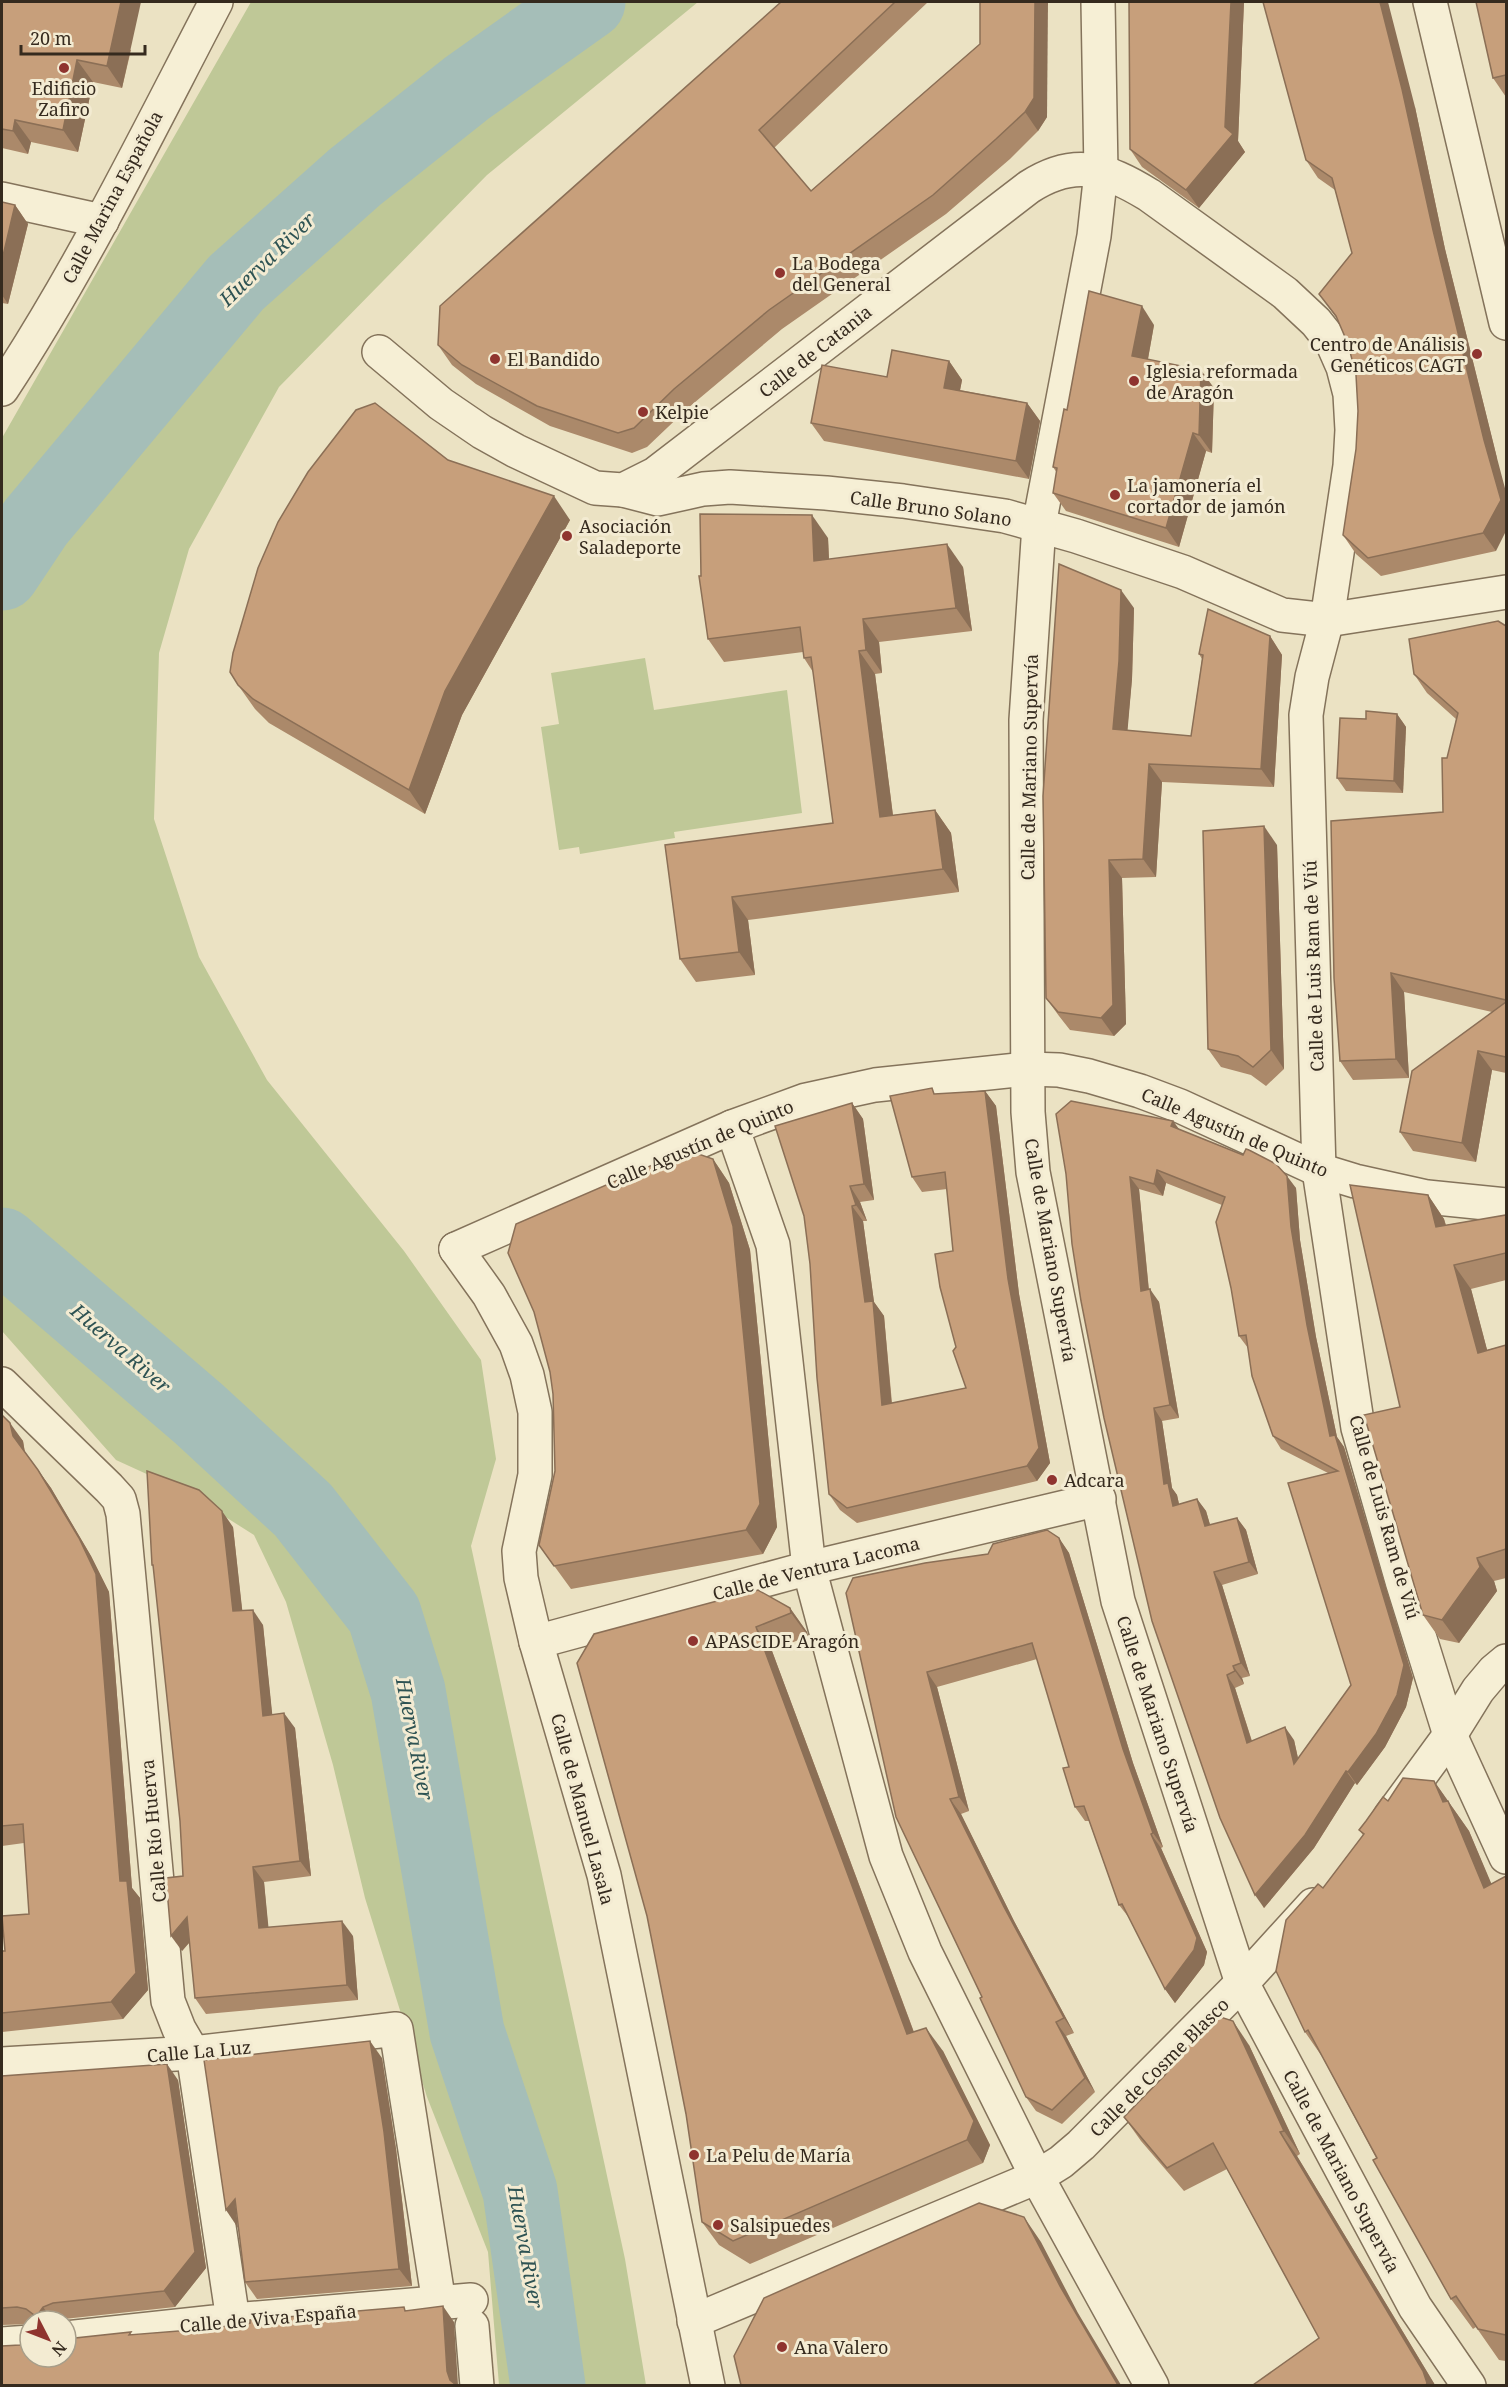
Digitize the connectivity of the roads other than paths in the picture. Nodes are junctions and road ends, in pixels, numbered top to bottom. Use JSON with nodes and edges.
{"nodes":[{"id":1,"x":216,"y":2,"type":"edge"},
{"id":2,"x":1098,"y":2,"type":"edge"},
{"id":3,"x":1430,"y":2,"type":"edge"},
{"id":4,"x":1101,"y":172,"type":"junction"},
{"id":5,"x":2,"y":200,"type":"edge"},
{"id":6,"x":102,"y":221,"type":"junction"},
{"id":7,"x":1506,"y":323,"type":"edge"},
{"id":8,"x":378,"y":352,"type":"dead end"},
{"id":9,"x":12,"y":354,"type":"edge"},
{"id":10,"x":2,"y":388,"type":"edge"},
{"id":11,"x":623,"y":490,"type":"junction"},
{"id":12,"x":1039,"y":525,"type":"junction"},
{"id":13,"x":1506,"y":592,"type":"edge"},
{"id":14,"x":1327,"y":620,"type":"junction"},
{"id":15,"x":1028,"y":1069,"type":"junction"},
{"id":16,"x":732,"y":1127,"type":"junction"},
{"id":17,"x":1319,"y":1170,"type":"junction"},
{"id":18,"x":1506,"y":1205,"type":"edge"},
{"id":19,"x":456,"y":1249,"type":"joint"},
{"id":20,"x":2,"y":1384,"type":"edge"},
{"id":21,"x":1099,"y":1499,"type":"junction"},
{"id":22,"x":809,"y":1568,"type":"junction"},
{"id":23,"x":536,"y":1642,"type":"junction"},
{"id":24,"x":1506,"y":1661,"type":"edge"},
{"id":25,"x":1450,"y":1735,"type":"junction"},
{"id":26,"x":1375,"y":1837,"type":"edge"},
{"id":27,"x":1506,"y":1857,"type":"edge"},
{"id":28,"x":1336,"y":1880,"type":"edge"},
{"id":29,"x":1242,"y":1983,"type":"junction"},
{"id":30,"x":193,"y":2053,"type":"junction"},
{"id":31,"x":2,"y":2064,"type":"edge"},
{"id":32,"x":1037,"y":2177,"type":"junction"},
{"id":33,"x":461,"y":2310,"type":"junction"},
{"id":34,"x":233,"y":2320,"type":"junction"},
{"id":35,"x":694,"y":2321,"type":"junction"},
{"id":36,"x":78,"y":2337,"type":"edge"},
{"id":37,"x":18,"y":2343,"type":"edge"},
{"id":38,"x":2,"y":2344,"type":"edge"},
{"id":39,"x":477,"y":2385,"type":"edge"},
{"id":40,"x":708,"y":2385,"type":"edge"},
{"id":41,"x":1152,"y":2385,"type":"edge"},
{"id":42,"x":1469,"y":2385,"type":"edge"}],
"edges":[{"from":1,"to":6,"type":"street","name":"Calle Marina Española"},
{"from":2,"to":4,"type":"street","name":"Calle de Mariano Supervía"},
{"from":3,"to":7,"type":"street"},
{"from":4,"to":11,"type":"street","name":"Calle de Catania"},
{"from":4,"to":12,"type":"street","name":"Calle de Mariano Supervía"},
{"from":4,"to":14,"type":"street","name":"Calle de Luis Ram de Viú"},
{"from":5,"to":6,"type":"street"},
{"from":6,"to":9,"type":"street","name":"Calle Marina Española"},
{"from":8,"to":11,"type":"street","name":"Calle Bruno Solano"},
{"from":9,"to":10,"type":"street","name":"Calle Marina Española"},
{"from":11,"to":12,"type":"street","name":"Calle Bruno Solano"},
{"from":12,"to":14,"type":"street","name":"Calle Bruno Solano"},
{"from":12,"to":15,"type":"street","name":"Calle de Mariano Supervía"},
{"from":13,"to":14,"type":"street","name":"Calle Bruno Solano"},
{"from":14,"to":17,"type":"street","name":"Calle de Luis Ram de Viú"},
{"from":15,"to":16,"type":"street","name":"Calle Agustín de Quinto"},
{"from":15,"to":17,"type":"street","name":"Calle Agustín de Quinto"},
{"from":15,"to":21,"type":"street","name":"Calle de Mariano Supervía"},
{"from":16,"to":19,"type":"street","name":"Calle Agustín de Quinto"},
{"from":16,"to":22,"type":"street"},
{"from":17,"to":18,"type":"street","name":"Calle Agustín de Quinto"},
{"from":17,"to":25,"type":"street","name":"Calle de Luis Ram de Viú"},
{"from":19,"to":23,"type":"street","name":"Calle de Manuel Lasala"},
{"from":20,"to":30,"type":"street","name":"Calle Río Huerva"},
{"from":21,"to":22,"type":"street","name":"Calle de Ventura Lacoma"},
{"from":21,"to":29,"type":"street","name":"Calle de Mariano Supervía"},
{"from":22,"to":23,"type":"street","name":"Calle de Ventura Lacoma"},
{"from":22,"to":32,"type":"street"},
{"from":23,"to":35,"type":"street","name":"Calle de Manuel Lasala"},
{"from":24,"to":25,"type":"street"},
{"from":25,"to":26,"type":"street"},
{"from":25,"to":27,"type":"street","name":"Calle de Luis Ram de Viú"},
{"from":28,"to":29,"type":"street","name":"Calle de Cosme Blasco"},
{"from":29,"to":32,"type":"street","name":"Calle de Cosme Blasco"},
{"from":29,"to":42,"type":"street","name":"Calle de Mariano Supervía"},
{"from":30,"to":31,"type":"street","name":"Calle La Luz"},
{"from":30,"to":33,"type":"street","name":"Calle La Luz"},
{"from":30,"to":34,"type":"street","name":"Calle Río Huerva"},
{"from":32,"to":35,"type":"street","name":"Calle de Cosme Blasco"},
{"from":32,"to":41,"type":"street"},
{"from":33,"to":34,"type":"street","name":"Calle de Viva España"},
{"from":33,"to":39,"type":"street"},
{"from":34,"to":36,"type":"street","name":"Calle de Viva España"},
{"from":35,"to":40,"type":"street","name":"Calle de Manuel Lasala"},
{"from":37,"to":38,"type":"street"}]}
